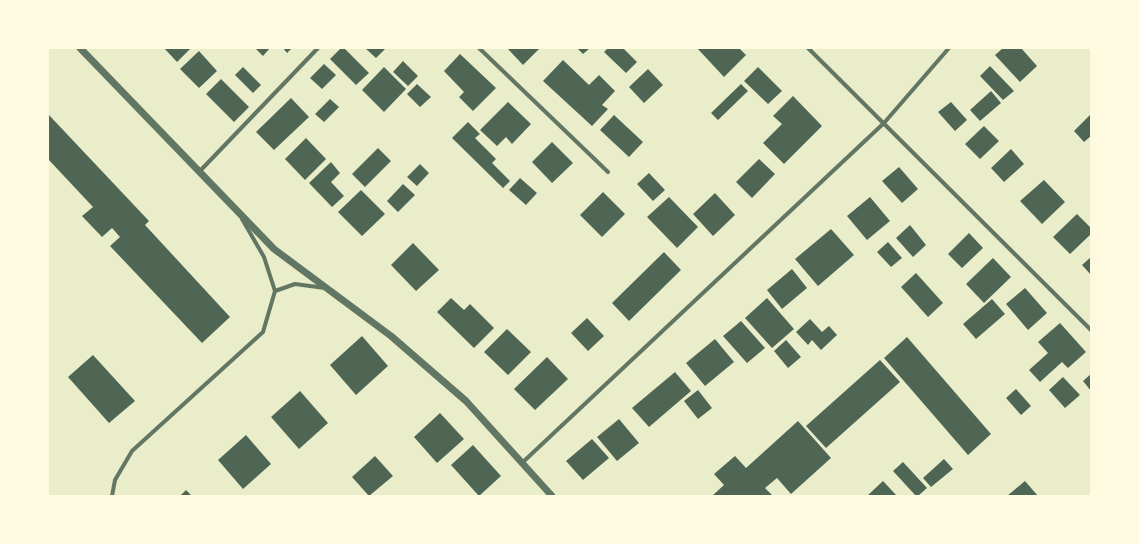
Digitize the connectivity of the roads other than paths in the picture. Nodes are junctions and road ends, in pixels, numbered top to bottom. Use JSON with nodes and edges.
{"nodes":[{"id":1,"x":80,"y":48,"type":"edge"},
{"id":2,"x":318,"y":48,"type":"edge"},
{"id":3,"x":479,"y":48,"type":"edge"},
{"id":4,"x":808,"y":48,"type":"edge"},
{"id":5,"x":949,"y":48,"type":"edge"},
{"id":6,"x":884,"y":123,"type":"junction"},
{"id":7,"x":200,"y":172,"type":"junction"},
{"id":8,"x":608,"y":172,"type":"dead end"},
{"id":9,"x":238,"y":212,"type":"junction"},
{"id":10,"x":325,"y":288,"type":"junction"},
{"id":11,"x":275,"y":291,"type":"junction"},
{"id":12,"x":1091,"y":330,"type":"edge"},
{"id":13,"x":523,"y":462,"type":"junction"},
{"id":14,"x":112,"y":496,"type":"edge"},
{"id":15,"x":552,"y":496,"type":"edge"}],
"edges":[{"from":1,"to":7,"type":"street"},
{"from":2,"to":7,"type":"street"},
{"from":3,"to":8,"type":"street"},
{"from":4,"to":6,"type":"street"},
{"from":5,"to":6,"type":"street"},
{"from":6,"to":12,"type":"street"},
{"from":6,"to":13,"type":"street"},
{"from":7,"to":9,"type":"street"},
{"from":9,"to":10,"type":"street"},
{"from":9,"to":11,"type":"street"},
{"from":10,"to":11,"type":"street"},
{"from":10,"to":13,"type":"street"},
{"from":11,"to":14,"type":"street"},
{"from":13,"to":15,"type":"street"}]}
